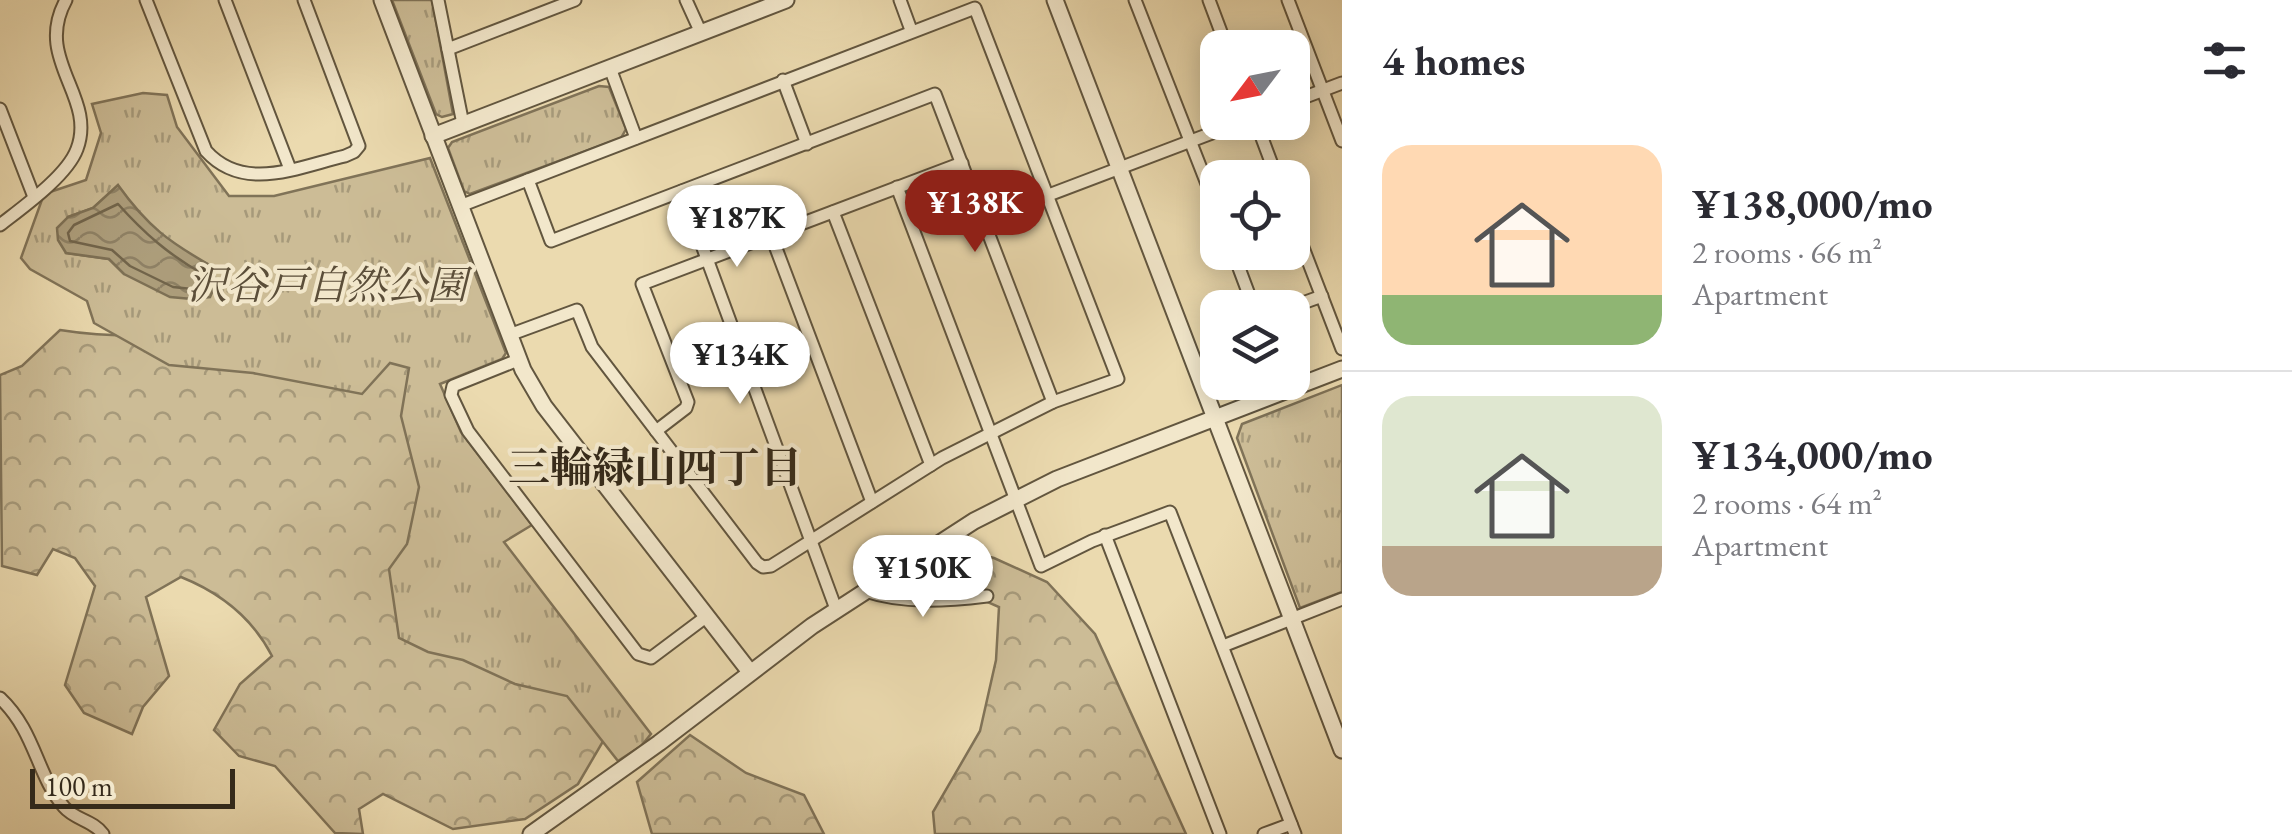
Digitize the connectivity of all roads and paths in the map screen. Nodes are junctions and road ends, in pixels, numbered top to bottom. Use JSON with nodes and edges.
{"nodes":[{"id":1,"x":66,"y":0,"type":"edge"},
{"id":2,"x":146,"y":0,"type":"edge"},
{"id":3,"x":225,"y":0,"type":"edge"},
{"id":4,"x":304,"y":0,"type":"edge"},
{"id":5,"x":382,"y":0,"type":"edge"},
{"id":6,"x":438,"y":0,"type":"edge"},
{"id":7,"x":575,"y":0,"type":"edge"},
{"id":8,"x":686,"y":0,"type":"edge"},
{"id":9,"x":786,"y":0,"type":"edge"},
{"id":10,"x":900,"y":0,"type":"edge"},
{"id":11,"x":1055,"y":0,"type":"edge"},
{"id":12,"x":1134,"y":0,"type":"edge"},
{"id":13,"x":1209,"y":0,"type":"edge"},
{"id":14,"x":1288,"y":0,"type":"edge"},
{"id":15,"x":911,"y":30,"type":"junction"},
{"id":16,"x":1220,"y":30,"type":"edge"},
{"id":17,"x":701,"y":32,"type":"junction"},
{"id":18,"x":448,"y":50,"type":"junction"},
{"id":19,"x":610,"y":68,"type":"junction"},
{"id":20,"x":782,"y":80,"type":"junction"},
{"id":21,"x":1342,"y":82,"type":"edge"},
{"id":22,"x":1322,"y":90,"type":"junction"},
{"id":23,"x":1310,"y":95,"type":"edge"},
{"id":24,"x":0,"y":109,"type":"edge"},
{"id":25,"x":463,"y":124,"type":"junction"},
{"id":26,"x":434,"y":136,"type":"junction"},
{"id":27,"x":1200,"y":137,"type":"edge"},
{"id":28,"x":636,"y":138,"type":"junction"},
{"id":29,"x":1190,"y":141,"type":"junction"},
{"id":30,"x":1342,"y":142,"type":"edge"},
{"id":31,"x":807,"y":144,"type":"junction"},
{"id":32,"x":962,"y":163,"type":"junction"},
{"id":33,"x":1200,"y":166,"type":"edge"},
{"id":34,"x":1120,"y":168,"type":"junction"},
{"id":35,"x":290,"y":169,"type":"junction"},
{"id":36,"x":528,"y":180,"type":"junction"},
{"id":37,"x":898,"y":187,"type":"junction"},
{"id":38,"x":682,"y":192,"type":"junction"},
{"id":39,"x":1048,"y":196,"type":"junction"},
{"id":40,"x":34,"y":197,"type":"junction"},
{"id":41,"x":460,"y":206,"type":"junction"},
{"id":42,"x":833,"y":212,"type":"junction"},
{"id":43,"x":983,"y":220,"type":"junction"},
{"id":44,"x":0,"y":225,"type":"edge"},
{"id":45,"x":771,"y":235,"type":"junction"},
{"id":46,"x":707,"y":260,"type":"junction"},
{"id":47,"x":1310,"y":265,"type":"edge"},
{"id":48,"x":1322,"y":296,"type":"junction"},
{"id":49,"x":1310,"y":300,"type":"edge"},
{"id":50,"x":510,"y":336,"type":"junction"},
{"id":51,"x":1342,"y":349,"type":"edge"},
{"id":52,"x":518,"y":360,"type":"junction"},
{"id":53,"x":1342,"y":369,"type":"edge"},
{"id":54,"x":1053,"y":402,"type":"junction"},
{"id":55,"x":1215,"y":418,"type":"junction"},
{"id":56,"x":656,"y":431,"type":"junction"},
{"id":57,"x":992,"y":434,"type":"junction"},
{"id":58,"x":931,"y":466,"type":"junction"},
{"id":59,"x":1016,"y":498,"type":"junction"},
{"id":60,"x":872,"y":502,"type":"junction"},
{"id":61,"x":1105,"y":536,"type":"junction"},
{"id":62,"x":810,"y":540,"type":"junction"},
{"id":63,"x":864,"y":591,"type":"junction"},
{"id":64,"x":987,"y":596,"type":"dead end"},
{"id":65,"x":1342,"y":600,"type":"edge"},
{"id":66,"x":836,"y":609,"type":"junction"},
{"id":67,"x":706,"y":616,"type":"junction"},
{"id":68,"x":1292,"y":619,"type":"junction"},
{"id":69,"x":1223,"y":646,"type":"junction"},
{"id":70,"x":750,"y":672,"type":"junction"},
{"id":71,"x":0,"y":698,"type":"edge"},
{"id":72,"x":1342,"y":750,"type":"edge"},
{"id":73,"x":1293,"y":829,"type":"edge"},
{"id":74,"x":102,"y":834,"type":"edge"},
{"id":75,"x":531,"y":834,"type":"edge"},
{"id":76,"x":1220,"y":834,"type":"edge"},
{"id":77,"x":1264,"y":834,"type":"edge"}],
"edges":[{"from":1,"to":40,"type":"street"},
{"from":2,"to":35,"type":"street"},
{"from":3,"to":35,"type":"street"},
{"from":4,"to":35,"type":"street"},
{"from":5,"to":26,"type":"street"},
{"from":6,"to":18,"type":"street"},
{"from":7,"to":18,"type":"street"},
{"from":8,"to":17,"type":"street"},
{"from":9,"to":17,"type":"street"},
{"from":10,"to":15,"type":"street"},
{"from":11,"to":34,"type":"street"},
{"from":12,"to":29,"type":"street"},
{"from":13,"to":16,"type":"street"},
{"from":14,"to":22,"type":"street"},
{"from":15,"to":20,"type":"street"},
{"from":15,"to":39,"type":"street"},
{"from":17,"to":19,"type":"street"},
{"from":18,"to":25,"type":"street"},
{"from":19,"to":25,"type":"street"},
{"from":19,"to":28,"type":"street"},
{"from":20,"to":28,"type":"street"},
{"from":20,"to":31,"type":"street"},
{"from":21,"to":22,"type":"street"},
{"from":22,"to":23,"type":"street"},
{"from":22,"to":30,"type":"street"},
{"from":24,"to":40,"type":"street"},
{"from":25,"to":26,"type":"street"},
{"from":26,"to":41,"type":"street"},
{"from":27,"to":29,"type":"street"},
{"from":28,"to":36,"type":"street"},
{"from":29,"to":33,"type":"street"},
{"from":29,"to":34,"type":"street"},
{"from":31,"to":32,"type":"street"},
{"from":31,"to":38,"type":"street"},
{"from":32,"to":37,"type":"street"},
{"from":32,"to":43,"type":"street"},
{"from":34,"to":39,"type":"street"},
{"from":34,"to":55,"type":"street"},
{"from":36,"to":38,"type":"street"},
{"from":36,"to":41,"type":"street"},
{"from":37,"to":42,"type":"street"},
{"from":37,"to":57,"type":"street"},
{"from":38,"to":46,"type":"street"},
{"from":39,"to":43,"type":"street"},
{"from":39,"to":54,"type":"street"},
{"from":40,"to":44,"type":"street"},
{"from":41,"to":50,"type":"street"},
{"from":42,"to":45,"type":"street"},
{"from":42,"to":58,"type":"street"},
{"from":43,"to":54,"type":"street"},
{"from":45,"to":46,"type":"street"},
{"from":45,"to":60,"type":"street"},
{"from":46,"to":56,"type":"street"},
{"from":46,"to":62,"type":"street"},
{"from":47,"to":48,"type":"street"},
{"from":48,"to":49,"type":"street"},
{"from":48,"to":51,"type":"street"},
{"from":50,"to":52,"type":"street"},
{"from":50,"to":56,"type":"street"},
{"from":52,"to":67,"type":"street"},
{"from":52,"to":67,"type":"street"},
{"from":53,"to":55,"type":"street"},
{"from":54,"to":57,"type":"street"},
{"from":55,"to":59,"type":"street"},
{"from":55,"to":68,"type":"street"},
{"from":56,"to":62,"type":"street"},
{"from":57,"to":58,"type":"street"},
{"from":57,"to":59,"type":"street"},
{"from":58,"to":60,"type":"street"},
{"from":59,"to":61,"type":"street"},
{"from":59,"to":63,"type":"street"},
{"from":60,"to":62,"type":"street"},
{"from":61,"to":69,"type":"street"},
{"from":61,"to":76,"type":"street"},
{"from":62,"to":66,"type":"street"},
{"from":63,"to":64,"type":"street"},
{"from":63,"to":66,"type":"street"},
{"from":65,"to":68,"type":"street"},
{"from":66,"to":70,"type":"street"},
{"from":67,"to":70,"type":"street"},
{"from":68,"to":69,"type":"street"},
{"from":68,"to":72,"type":"street"},
{"from":69,"to":73,"type":"street"},
{"from":70,"to":75,"type":"street"},
{"from":71,"to":74,"type":"street"},
{"from":73,"to":77,"type":"street"}]}
